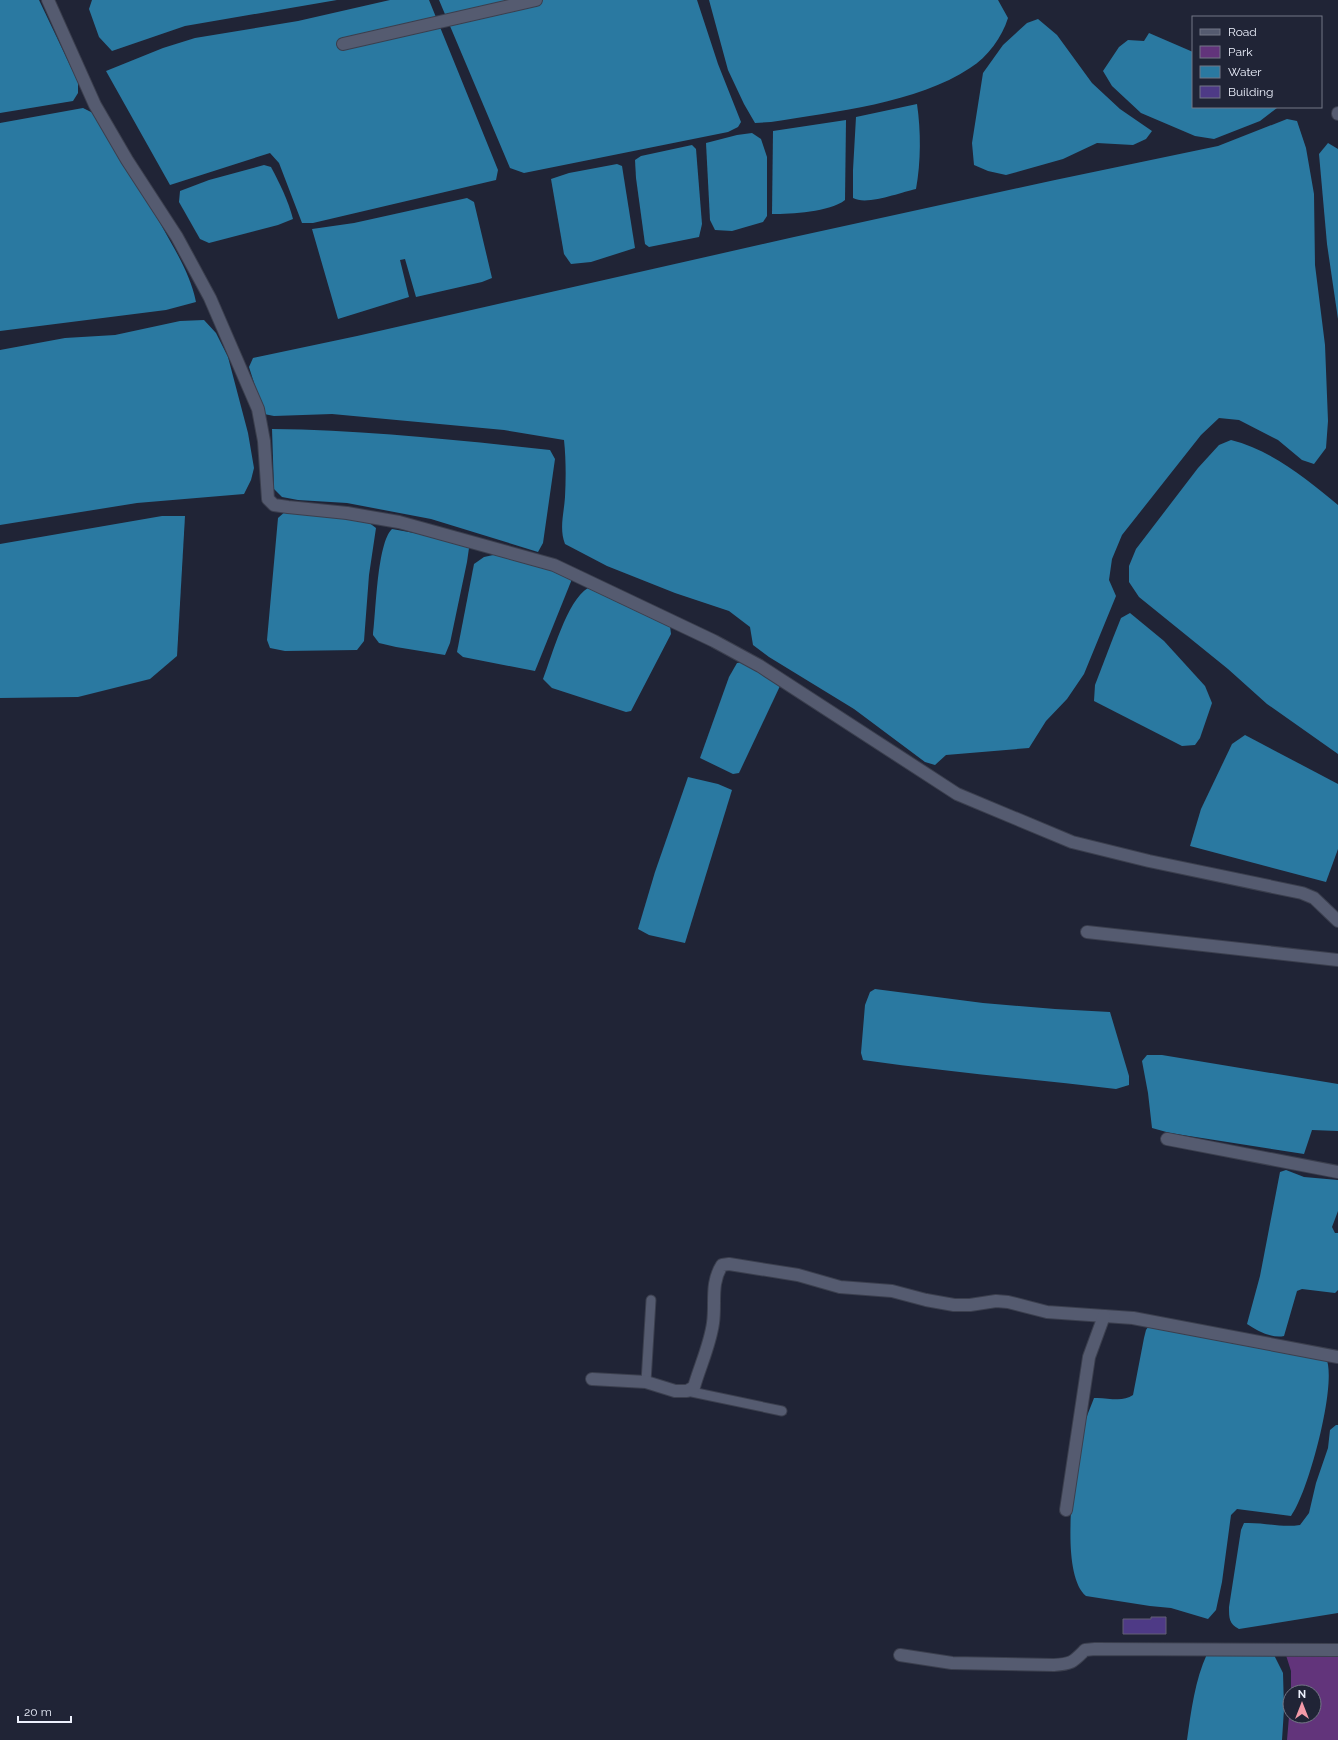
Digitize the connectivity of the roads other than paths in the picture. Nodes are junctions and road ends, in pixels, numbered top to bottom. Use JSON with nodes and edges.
{"nodes":[{"id":1,"x":48,"y":0,"type":"edge"},
{"id":2,"x":536,"y":0,"type":"edge"},
{"id":3,"x":343,"y":44,"type":"dead end"},
{"id":4,"x":1338,"y":921,"type":"edge"},
{"id":5,"x":1087,"y":932,"type":"dead end"},
{"id":6,"x":1338,"y":960,"type":"edge"},
{"id":7,"x":1167,"y":1139,"type":"dead end"},
{"id":8,"x":1338,"y":1172,"type":"edge"},
{"id":9,"x":651,"y":1300,"type":"dead end"},
{"id":10,"x":1104,"y":1316,"type":"junction"},
{"id":11,"x":1338,"y":1357,"type":"edge"},
{"id":12,"x":592,"y":1379,"type":"dead end"},
{"id":13,"x":646,"y":1382,"type":"junction"},
{"id":14,"x":686,"y":1392,"type":"junction"},
{"id":15,"x":782,"y":1411,"type":"dead end"},
{"id":16,"x":1066,"y":1510,"type":"dead end"},
{"id":17,"x":1338,"y":1650,"type":"edge"},
{"id":18,"x":900,"y":1655,"type":"dead end"}],
"edges":[{"from":1,"to":4,"type":"street"},
{"from":2,"to":3,"type":"street"},
{"from":5,"to":6,"type":"street"},
{"from":7,"to":8,"type":"street"},
{"from":9,"to":13,"type":"lane"},
{"from":10,"to":11,"type":"street"},
{"from":10,"to":14,"type":"street"},
{"from":10,"to":16,"type":"street"},
{"from":12,"to":13,"type":"street"},
{"from":13,"to":14,"type":"street"},
{"from":14,"to":15,"type":"lane"},
{"from":17,"to":18,"type":"street"}]}
